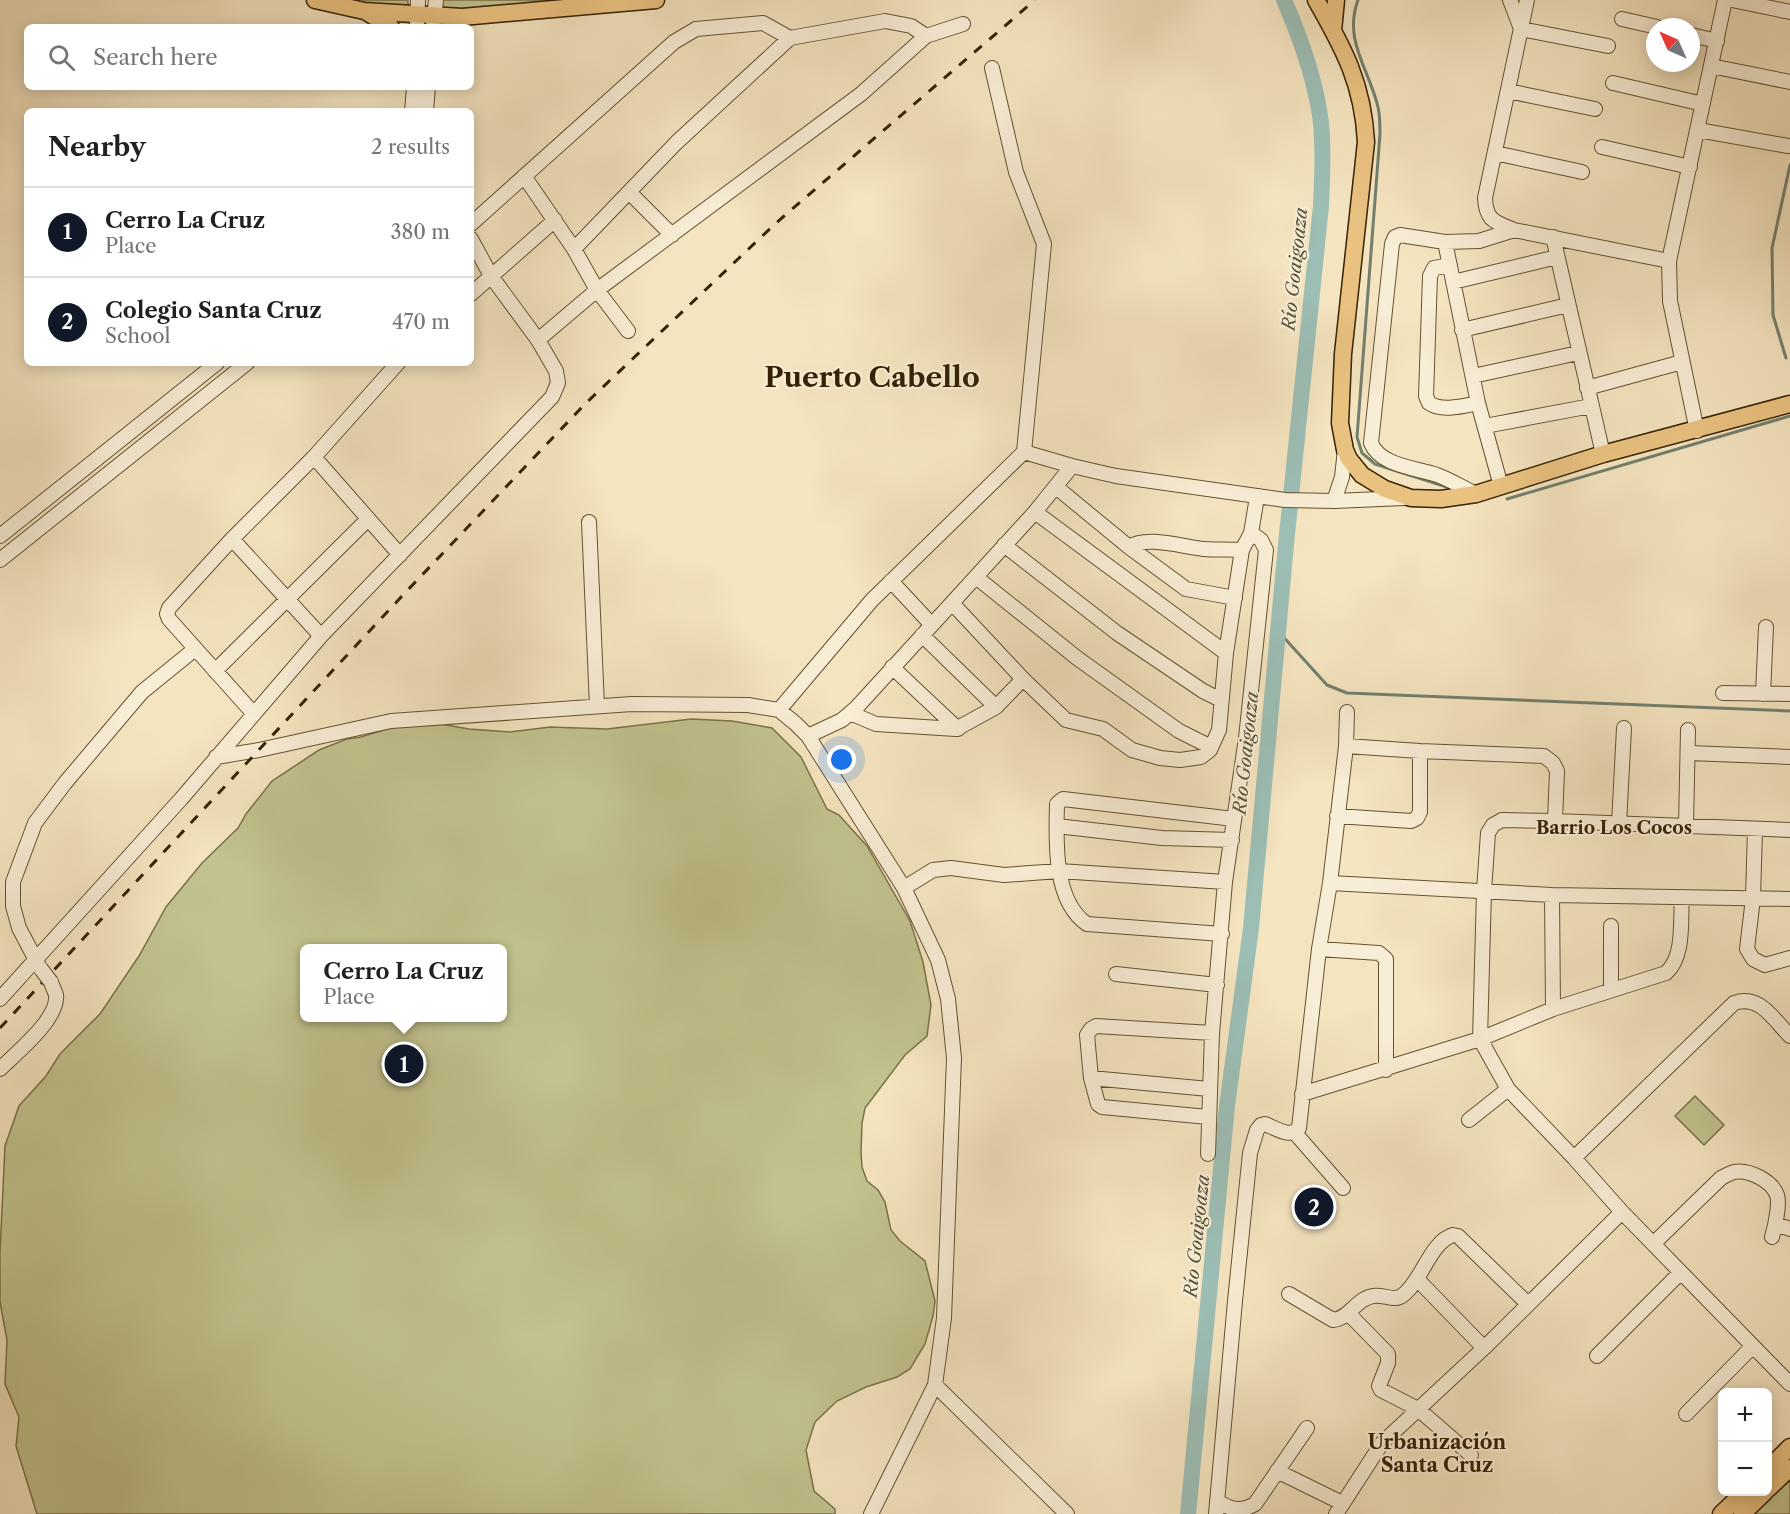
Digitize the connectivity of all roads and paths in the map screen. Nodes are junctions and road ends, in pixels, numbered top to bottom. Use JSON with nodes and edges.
{"nodes":[{"id":1,"x":315,"y":0,"type":"edge"},
{"id":2,"x":656,"y":0,"type":"edge"},
{"id":3,"x":1316,"y":0,"type":"edge"},
{"id":4,"x":1336,"y":0,"type":"edge"},
{"id":5,"x":1510,"y":0,"type":"edge"},
{"id":6,"x":1527,"y":0,"type":"edge"},
{"id":7,"x":1725,"y":0,"type":"edge"},
{"id":8,"x":1732,"y":0,"type":"edge"},
{"id":9,"x":364,"y":11,"type":"junction"},
{"id":10,"x":1790,"y":12,"type":"edge"},
{"id":11,"x":417,"y":14,"type":"edge"},
{"id":12,"x":434,"y":14,"type":"edge"},
{"id":13,"x":495,"y":14,"type":"junction"},
{"id":14,"x":1622,"y":19,"type":"dead end"},
{"id":15,"x":386,"y":24,"type":"edge"},
{"id":16,"x":464,"y":24,"type":"edge"},
{"id":17,"x":963,"y":24,"type":"dead end"},
{"id":18,"x":1646,"y":24,"type":"edge"},
{"id":19,"x":1521,"y":28,"type":"junction"},
{"id":20,"x":1333,"y":31,"type":"junction"},
{"id":21,"x":926,"y":36,"type":"junction"},
{"id":22,"x":1700,"y":37,"type":"edge"},
{"id":23,"x":790,"y":38,"type":"junction"},
{"id":24,"x":1717,"y":41,"type":"junction"},
{"id":25,"x":1608,"y":46,"type":"dead end"},
{"id":26,"x":1711,"y":66,"type":"junction"},
{"id":27,"x":992,"y":68,"type":"dead end"},
{"id":28,"x":1790,"y":82,"type":"edge"},
{"id":29,"x":1613,"y":83,"type":"dead end"},
{"id":30,"x":414,"y":90,"type":"edge"},
{"id":31,"x":428,"y":90,"type":"edge"},
{"id":32,"x":1508,"y":91,"type":"junction"},
{"id":33,"x":1703,"y":104,"type":"junction"},
{"id":34,"x":412,"y":108,"type":"edge"},
{"id":35,"x":426,"y":108,"type":"edge"},
{"id":36,"x":431,"y":108,"type":"edge"},
{"id":37,"x":1595,"y":108,"type":"dead end"},
{"id":38,"x":1698,"y":130,"type":"junction"},
{"id":39,"x":1788,"y":146,"type":"dead end"},
{"id":40,"x":1602,"y":147,"type":"dead end"},
{"id":41,"x":1495,"y":153,"type":"junction"},
{"id":42,"x":1690,"y":167,"type":"junction"},
{"id":43,"x":1582,"y":172,"type":"dead end"},
{"id":44,"x":524,"y":176,"type":"junction"},
{"id":45,"x":629,"y":192,"type":"junction"},
{"id":46,"x":555,"y":220,"type":"junction"},
{"id":47,"x":474,"y":221,"type":"edge"},
{"id":48,"x":1514,"y":230,"type":"junction"},
{"id":49,"x":672,"y":235,"type":"junction"},
{"id":50,"x":1553,"y":237,"type":"junction"},
{"id":51,"x":1445,"y":242,"type":"junction"},
{"id":52,"x":474,"y":245,"type":"edge"},
{"id":53,"x":574,"y":249,"type":"junction"},
{"id":54,"x":1557,"y":257,"type":"junction"},
{"id":55,"x":1669,"y":261,"type":"junction"},
{"id":56,"x":1450,"y":265,"type":"junction"},
{"id":57,"x":491,"y":276,"type":"junction"},
{"id":58,"x":1453,"y":282,"type":"junction"},
{"id":59,"x":597,"y":290,"type":"junction"},
{"id":60,"x":474,"y":291,"type":"edge"},
{"id":61,"x":1568,"y":305,"type":"junction"},
{"id":62,"x":1462,"y":330,"type":"junction"},
{"id":63,"x":628,"y":331,"type":"dead end"},
{"id":64,"x":538,"y":340,"type":"junction"},
{"id":65,"x":1578,"y":353,"type":"junction"},
{"id":66,"x":1682,"y":362,"type":"junction"},
{"id":67,"x":213,"y":366,"type":"edge"},
{"id":68,"x":243,"y":366,"type":"edge"},
{"id":69,"x":395,"y":366,"type":"edge"},
{"id":70,"x":1473,"y":376,"type":"junction"},
{"id":71,"x":1587,"y":388,"type":"junction"},
{"id":72,"x":1478,"y":403,"type":"junction"},
{"id":73,"x":1790,"y":404,"type":"edge"},
{"id":74,"x":165,"y":405,"type":"junction"},
{"id":75,"x":1591,"y":406,"type":"junction"},
{"id":76,"x":178,"y":417,"type":"junction"},
{"id":77,"x":1485,"y":426,"type":"junction"},
{"id":78,"x":1697,"y":431,"type":"junction"},
{"id":79,"x":1345,"y":450,"type":"junction"},
{"id":80,"x":1024,"y":452,"type":"junction"},
{"id":81,"x":1603,"y":454,"type":"junction"},
{"id":82,"x":314,"y":457,"type":"junction"},
{"id":83,"x":1072,"y":466,"type":"junction"},
{"id":84,"x":1501,"y":486,"type":"junction"},
{"id":85,"x":1056,"y":487,"type":"junction"},
{"id":86,"x":1476,"y":494,"type":"junction"},
{"id":87,"x":1257,"y":497,"type":"junction"},
{"id":88,"x":1411,"y":498,"type":"junction"},
{"id":89,"x":1334,"y":501,"type":"junction"},
{"id":90,"x":36,"y":508,"type":"junction"},
{"id":91,"x":1035,"y":513,"type":"junction"},
{"id":92,"x":368,"y":519,"type":"junction"},
{"id":93,"x":47,"y":522,"type":"junction"},
{"id":94,"x":588,"y":522,"type":"dead end"},
{"id":95,"x":4,"y":533,"type":"edge"},
{"id":96,"x":1251,"y":533,"type":"junction"},
{"id":97,"x":232,"y":539,"type":"junction"},
{"id":98,"x":20,"y":543,"type":"junction"},
{"id":99,"x":1004,"y":545,"type":"junction"},
{"id":100,"x":1129,"y":547,"type":"junction"},
{"id":101,"x":1242,"y":550,"type":"junction"},
{"id":102,"x":400,"y":555,"type":"junction"},
{"id":103,"x":0,"y":560,"type":"edge"},
{"id":104,"x":976,"y":577,"type":"junction"},
{"id":105,"x":891,"y":581,"type":"junction"},
{"id":106,"x":1235,"y":598,"type":"junction"},
{"id":107,"x":288,"y":600,"type":"junction"},
{"id":108,"x":952,"y":603,"type":"junction"},
{"id":109,"x":1766,"y":627,"type":"dead end"},
{"id":110,"x":927,"y":630,"type":"junction"},
{"id":111,"x":321,"y":636,"type":"junction"},
{"id":112,"x":195,"y":649,"type":"junction"},
{"id":113,"x":1226,"y":653,"type":"junction"},
{"id":114,"x":892,"y":667,"type":"junction"},
{"id":115,"x":215,"y":671,"type":"junction"},
{"id":116,"x":1023,"y":679,"type":"junction"},
{"id":117,"x":1723,"y":693,"type":"dead end"},
{"id":118,"x":1763,"y":694,"type":"junction"},
{"id":119,"x":1790,"y":694,"type":"edge"},
{"id":120,"x":1221,"y":700,"type":"junction"},
{"id":121,"x":597,"y":705,"type":"junction"},
{"id":122,"x":996,"y":707,"type":"junction"},
{"id":123,"x":779,"y":710,"type":"junction"},
{"id":124,"x":1347,"y":712,"type":"dead end"},
{"id":125,"x":253,"y":713,"type":"junction"},
{"id":126,"x":850,"y":713,"type":"junction"},
{"id":127,"x":1624,"y":728,"type":"dead end"},
{"id":128,"x":958,"y":729,"type":"junction"},
{"id":129,"x":1688,"y":730,"type":"dead end"},
{"id":130,"x":808,"y":736,"type":"junction"},
{"id":131,"x":1346,"y":746,"type":"junction"},
{"id":132,"x":1211,"y":747,"type":"junction"},
{"id":133,"x":1420,"y":752,"type":"junction"},
{"id":134,"x":1689,"y":753,"type":"junction"},
{"id":135,"x":216,"y":757,"type":"junction"},
{"id":136,"x":1790,"y":757,"type":"edge"},
{"id":137,"x":1337,"y":816,"type":"junction"},
{"id":138,"x":1234,"y":819,"type":"junction"},
{"id":139,"x":1555,"y":821,"type":"junction"},
{"id":140,"x":1619,"y":824,"type":"junction"},
{"id":141,"x":1057,"y":826,"type":"junction"},
{"id":142,"x":1686,"y":826,"type":"junction"},
{"id":143,"x":1755,"y":829,"type":"junction"},
{"id":144,"x":1790,"y":830,"type":"edge"},
{"id":145,"x":1232,"y":840,"type":"junction"},
{"id":146,"x":1059,"y":871,"type":"junction"},
{"id":147,"x":1225,"y":882,"type":"junction"},
{"id":148,"x":1330,"y":883,"type":"junction"},
{"id":149,"x":904,"y":888,"type":"junction"},
{"id":150,"x":1484,"y":891,"type":"junction"},
{"id":151,"x":1552,"y":895,"type":"junction"},
{"id":152,"x":1682,"y":898,"type":"junction"},
{"id":153,"x":1753,"y":898,"type":"junction"},
{"id":154,"x":1790,"y":899,"type":"edge"},
{"id":155,"x":1611,"y":926,"type":"dead end"},
{"id":156,"x":1222,"y":934,"type":"junction"},
{"id":157,"x":1319,"y":949,"type":"junction"},
{"id":158,"x":1790,"y":958,"type":"edge"},
{"id":159,"x":38,"y":965,"type":"junction"},
{"id":160,"x":1116,"y":974,"type":"dead end"},
{"id":161,"x":1217,"y":985,"type":"junction"},
{"id":162,"x":1611,"y":990,"type":"junction"},
{"id":163,"x":0,"y":999,"type":"edge"},
{"id":164,"x":1553,"y":1009,"type":"junction"},
{"id":165,"x":1212,"y":1033,"type":"junction"},
{"id":166,"x":1790,"y":1036,"type":"edge"},
{"id":167,"x":1479,"y":1039,"type":"junction"},
{"id":168,"x":0,"y":1069,"type":"edge"},
{"id":169,"x":1386,"y":1070,"type":"junction"},
{"id":170,"x":1091,"y":1078,"type":"junction"},
{"id":171,"x":1209,"y":1089,"type":"junction"},
{"id":172,"x":1508,"y":1089,"type":"junction"},
{"id":173,"x":1302,"y":1094,"type":"junction"},
{"id":174,"x":1208,"y":1117,"type":"junction"},
{"id":175,"x":1469,"y":1120,"type":"dead end"},
{"id":176,"x":1295,"y":1132,"type":"junction"},
{"id":177,"x":1208,"y":1154,"type":"dead end"},
{"id":178,"x":1574,"y":1158,"type":"junction"},
{"id":179,"x":1344,"y":1188,"type":"dead end"},
{"id":180,"x":1622,"y":1212,"type":"junction"},
{"id":181,"x":1790,"y":1229,"type":"edge"},
{"id":182,"x":1653,"y":1244,"type":"junction"},
{"id":183,"x":1680,"y":1273,"type":"junction"},
{"id":184,"x":1417,"y":1278,"type":"junction"},
{"id":185,"x":1289,"y":1294,"type":"dead end"},
{"id":186,"x":1528,"y":1304,"type":"junction"},
{"id":187,"x":1348,"y":1313,"type":"junction"},
{"id":188,"x":1753,"y":1346,"type":"junction"},
{"id":189,"x":1484,"y":1348,"type":"junction"},
{"id":190,"x":1597,"y":1356,"type":"dead end"},
{"id":191,"x":1790,"y":1384,"type":"edge"},
{"id":192,"x":935,"y":1385,"type":"junction"},
{"id":193,"x":1418,"y":1409,"type":"junction"},
{"id":194,"x":1686,"y":1414,"type":"dead end"},
{"id":195,"x":1307,"y":1428,"type":"dead end"},
{"id":196,"x":1790,"y":1447,"type":"edge"},
{"id":197,"x":1471,"y":1455,"type":"dead end"},
{"id":198,"x":1772,"y":1464,"type":"edge"},
{"id":199,"x":1790,"y":1468,"type":"edge"},
{"id":200,"x":1277,"y":1471,"type":"junction"},
{"id":201,"x":1772,"y":1484,"type":"edge"},
{"id":202,"x":1739,"y":1496,"type":"edge"},
{"id":203,"x":1760,"y":1496,"type":"edge"},
{"id":204,"x":1217,"y":1508,"type":"edge"},
{"id":205,"x":1339,"y":1508,"type":"edge"},
{"id":206,"x":871,"y":1514,"type":"edge"},
{"id":207,"x":1067,"y":1514,"type":"edge"},
{"id":208,"x":1721,"y":1514,"type":"edge"},
{"id":209,"x":1742,"y":1514,"type":"edge"}],
"edges":[{"from":1,"to":9,"type":"main road"},
{"from":2,"to":13,"type":"main road"},
{"from":3,"to":20,"type":"main road"},
{"from":4,"to":20,"type":"main road"},
{"from":5,"to":19,"type":"street"},
{"from":6,"to":19,"type":"street"},
{"from":7,"to":24,"type":"street"},
{"from":8,"to":10,"type":"street"},
{"from":9,"to":11,"type":"main road"},
{"from":9,"to":15,"type":"main road"},
{"from":11,"to":12,"type":"main road"},
{"from":12,"to":13,"type":"main road"},
{"from":13,"to":16,"type":"main road"},
{"from":14,"to":18,"type":"street"},
{"from":17,"to":21,"type":"street"},
{"from":19,"to":25,"type":"street"},
{"from":19,"to":32,"type":"street"},
{"from":20,"to":79,"type":"main road"},
{"from":21,"to":23,"type":"street"},
{"from":21,"to":49,"type":"street"},
{"from":22,"to":24,"type":"street"},
{"from":23,"to":44,"type":"street"},
{"from":23,"to":45,"type":"street"},
{"from":24,"to":26,"type":"street"},
{"from":26,"to":28,"type":"street"},
{"from":26,"to":33,"type":"street"},
{"from":27,"to":80,"type":"street"},
{"from":29,"to":33,"type":"street"},
{"from":30,"to":34,"type":"street"},
{"from":31,"to":35,"type":"street"},
{"from":31,"to":36,"type":"street"},
{"from":32,"to":37,"type":"street"},
{"from":32,"to":41,"type":"street"},
{"from":33,"to":38,"type":"street"},
{"from":38,"to":39,"type":"street"},
{"from":38,"to":42,"type":"street"},
{"from":40,"to":42,"type":"street"},
{"from":41,"to":43,"type":"street"},
{"from":41,"to":48,"type":"street"},
{"from":42,"to":55,"type":"street"},
{"from":44,"to":46,"type":"street"},
{"from":44,"to":47,"type":"street"},
{"from":45,"to":49,"type":"street"},
{"from":45,"to":53,"type":"street"},
{"from":46,"to":53,"type":"street"},
{"from":46,"to":57,"type":"street"},
{"from":48,"to":50,"type":"street"},
{"from":48,"to":51,"type":"street"},
{"from":49,"to":59,"type":"street"},
{"from":50,"to":54,"type":"street"},
{"from":50,"to":55,"type":"street"},
{"from":51,"to":56,"type":"street"},
{"from":51,"to":86,"type":"street"},
{"from":52,"to":57,"type":"street"},
{"from":53,"to":59,"type":"street"},
{"from":54,"to":58,"type":"street"},
{"from":54,"to":61,"type":"street"},
{"from":55,"to":66,"type":"street"},
{"from":56,"to":58,"type":"street"},
{"from":56,"to":72,"type":"street"},
{"from":57,"to":60,"type":"street"},
{"from":57,"to":64,"type":"street"},
{"from":58,"to":62,"type":"street"},
{"from":59,"to":63,"type":"street"},
{"from":59,"to":64,"type":"street"},
{"from":61,"to":62,"type":"street"},
{"from":61,"to":65,"type":"street"},
{"from":62,"to":70,"type":"street"},
{"from":64,"to":102,"type":"street"},
{"from":65,"to":70,"type":"street"},
{"from":65,"to":71,"type":"street"},
{"from":66,"to":71,"type":"street"},
{"from":66,"to":78,"type":"street"},
{"from":67,"to":74,"type":"street"},
{"from":68,"to":76,"type":"street"},
{"from":69,"to":82,"type":"street"},
{"from":70,"to":72,"type":"street"},
{"from":71,"to":75,"type":"street"},
{"from":72,"to":77,"type":"street"},
{"from":73,"to":78,"type":"main road"},
{"from":74,"to":76,"type":"street"},
{"from":74,"to":90,"type":"street"},
{"from":75,"to":77,"type":"street"},
{"from":75,"to":81,"type":"street"},
{"from":76,"to":93,"type":"street"},
{"from":77,"to":84,"type":"street"},
{"from":78,"to":81,"type":"main road"},
{"from":79,"to":88,"type":"main road"},
{"from":79,"to":89,"type":"street"},
{"from":80,"to":83,"type":"street"},
{"from":80,"to":105,"type":"street"},
{"from":81,"to":84,"type":"main road"},
{"from":82,"to":92,"type":"street"},
{"from":82,"to":97,"type":"street"},
{"from":83,"to":85,"type":"street"},
{"from":83,"to":87,"type":"street"},
{"from":84,"to":86,"type":"main road"},
{"from":85,"to":91,"type":"street"},
{"from":85,"to":100,"type":"street"},
{"from":86,"to":88,"type":"main road"},
{"from":87,"to":89,"type":"street"},
{"from":87,"to":96,"type":"street"},
{"from":88,"to":89,"type":"street"},
{"from":90,"to":93,"type":"street"},
{"from":90,"to":95,"type":"street"},
{"from":91,"to":99,"type":"street"},
{"from":91,"to":113,"type":"street"},
{"from":92,"to":102,"type":"street"},
{"from":92,"to":107,"type":"street"},
{"from":93,"to":98,"type":"street"},
{"from":94,"to":121,"type":"street"},
{"from":95,"to":98,"type":"street"},
{"from":96,"to":101,"type":"street"},
{"from":96,"to":138,"type":"street"},
{"from":97,"to":107,"type":"street"},
{"from":97,"to":112,"type":"street"},
{"from":98,"to":103,"type":"street"},
{"from":99,"to":104,"type":"street"},
{"from":99,"to":120,"type":"street"},
{"from":100,"to":101,"type":"street"},
{"from":100,"to":106,"type":"street"},
{"from":101,"to":106,"type":"street"},
{"from":102,"to":111,"type":"street"},
{"from":104,"to":108,"type":"street"},
{"from":104,"to":132,"type":"street"},
{"from":105,"to":110,"type":"street"},
{"from":105,"to":123,"type":"street"},
{"from":106,"to":113,"type":"street"},
{"from":107,"to":111,"type":"street"},
{"from":107,"to":115,"type":"street"},
{"from":108,"to":110,"type":"street"},
{"from":108,"to":116,"type":"street"},
{"from":109,"to":118,"type":"street"},
{"from":110,"to":114,"type":"street"},
{"from":110,"to":122,"type":"street"},
{"from":111,"to":125,"type":"street"},
{"from":112,"to":115,"type":"street"},
{"from":112,"to":159,"type":"street"},
{"from":113,"to":120,"type":"street"},
{"from":114,"to":126,"type":"street"},
{"from":114,"to":128,"type":"street"},
{"from":115,"to":125,"type":"street"},
{"from":116,"to":122,"type":"street"},
{"from":116,"to":132,"type":"street"},
{"from":117,"to":118,"type":"street"},
{"from":118,"to":119,"type":"street"},
{"from":120,"to":132,"type":"street"},
{"from":121,"to":123,"type":"street"},
{"from":121,"to":135,"type":"street"},
{"from":122,"to":128,"type":"street"},
{"from":123,"to":130,"type":"street"},
{"from":124,"to":131,"type":"street"},
{"from":125,"to":135,"type":"street"},
{"from":126,"to":128,"type":"street"},
{"from":126,"to":130,"type":"street"},
{"from":127,"to":140,"type":"street"},
{"from":129,"to":134,"type":"street"},
{"from":130,"to":149,"type":"street"},
{"from":131,"to":133,"type":"street"},
{"from":131,"to":137,"type":"street"},
{"from":133,"to":137,"type":"street"},
{"from":133,"to":139,"type":"street"},
{"from":134,"to":136,"type":"street"},
{"from":134,"to":142,"type":"street"},
{"from":135,"to":159,"type":"street"},
{"from":137,"to":148,"type":"street"},
{"from":138,"to":141,"type":"street"},
{"from":138,"to":145,"type":"street"},
{"from":139,"to":140,"type":"street"},
{"from":139,"to":150,"type":"street"},
{"from":140,"to":142,"type":"street"},
{"from":141,"to":145,"type":"street"},
{"from":141,"to":146,"type":"street"},
{"from":142,"to":143,"type":"street"},
{"from":143,"to":144,"type":"street"},
{"from":143,"to":153,"type":"street"},
{"from":145,"to":147,"type":"street"},
{"from":146,"to":147,"type":"street"},
{"from":146,"to":149,"type":"street"},
{"from":146,"to":156,"type":"street"},
{"from":147,"to":156,"type":"street"},
{"from":148,"to":150,"type":"street"},
{"from":148,"to":157,"type":"street"},
{"from":149,"to":192,"type":"street"},
{"from":150,"to":151,"type":"street"},
{"from":150,"to":167,"type":"street"},
{"from":151,"to":152,"type":"street"},
{"from":151,"to":164,"type":"street"},
{"from":152,"to":153,"type":"street"},
{"from":152,"to":162,"type":"street"},
{"from":153,"to":154,"type":"street"},
{"from":153,"to":158,"type":"street"},
{"from":155,"to":162,"type":"street"},
{"from":156,"to":161,"type":"street"},
{"from":157,"to":169,"type":"street"},
{"from":157,"to":173,"type":"street"},
{"from":159,"to":163,"type":"street"},
{"from":159,"to":168,"type":"street","bridge":true},
{"from":160,"to":161,"type":"street"},
{"from":161,"to":165,"type":"street"},
{"from":162,"to":164,"type":"street"},
{"from":164,"to":167,"type":"street"},
{"from":165,"to":170,"type":"street"},
{"from":165,"to":171,"type":"street"},
{"from":166,"to":178,"type":"street"},
{"from":167,"to":169,"type":"street"},
{"from":167,"to":172,"type":"street"},
{"from":169,"to":173,"type":"street"},
{"from":170,"to":171,"type":"street"},
{"from":170,"to":174,"type":"street"},
{"from":171,"to":174,"type":"street"},
{"from":172,"to":175,"type":"street"},
{"from":172,"to":178,"type":"street"},
{"from":173,"to":176,"type":"street"},
{"from":174,"to":177,"type":"street"},
{"from":176,"to":179,"type":"street"},
{"from":176,"to":204,"type":"street"},
{"from":178,"to":180,"type":"street"},
{"from":180,"to":182,"type":"street"},
{"from":180,"to":186,"type":"street"},
{"from":181,"to":182,"type":"street"},
{"from":182,"to":183,"type":"street"},
{"from":183,"to":188,"type":"street"},
{"from":183,"to":190,"type":"street"},
{"from":184,"to":186,"type":"street"},
{"from":184,"to":187,"type":"street"},
{"from":184,"to":189,"type":"street"},
{"from":185,"to":187,"type":"street"},
{"from":186,"to":189,"type":"street"},
{"from":187,"to":193,"type":"street"},
{"from":188,"to":191,"type":"street"},
{"from":188,"to":194,"type":"street"},
{"from":189,"to":193,"type":"street"},
{"from":192,"to":206,"type":"street"},
{"from":192,"to":207,"type":"street"},
{"from":193,"to":197,"type":"street"},
{"from":193,"to":205,"type":"street"},
{"from":195,"to":200,"type":"street"},
{"from":196,"to":198,"type":"main road"},
{"from":199,"to":201,"type":"main road"},
{"from":200,"to":204,"type":"street"},
{"from":200,"to":205,"type":"street"},
{"from":202,"to":208,"type":"main road"},
{"from":203,"to":209,"type":"main road"}]}
